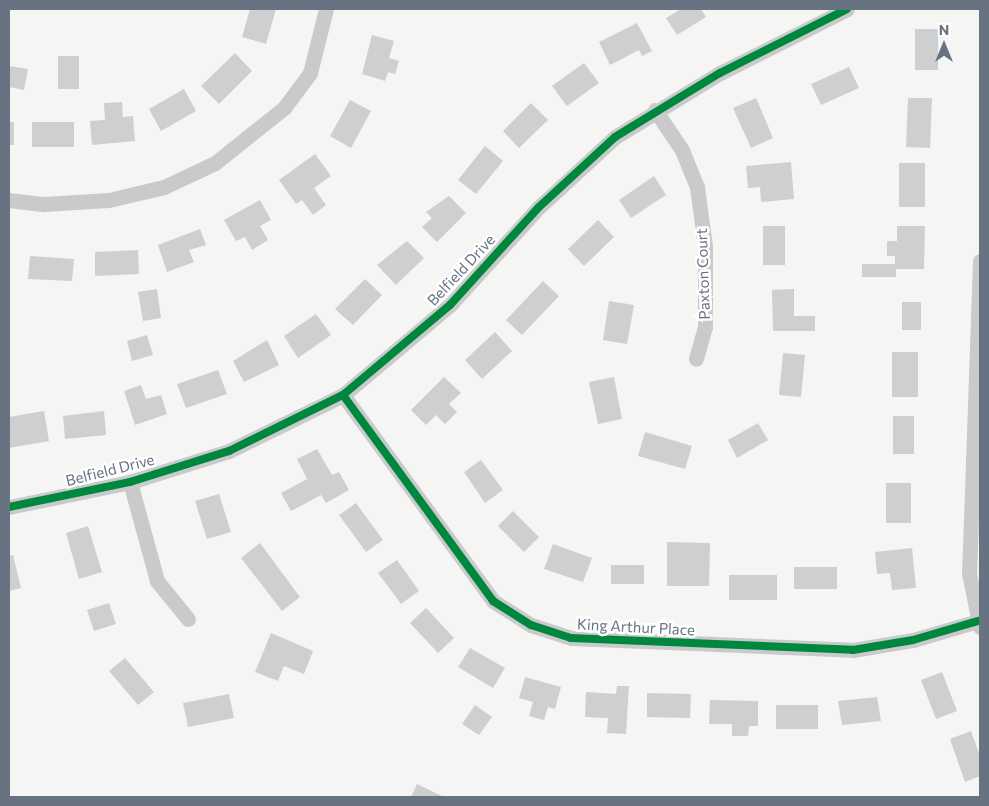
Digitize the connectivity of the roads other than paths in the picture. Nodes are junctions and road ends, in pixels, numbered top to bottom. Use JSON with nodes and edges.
{"nodes":[{"id":1,"x":326,"y":9,"type":"edge"},
{"id":2,"x":846,"y":9,"type":"edge"},
{"id":3,"x":655,"y":110,"type":"junction"},
{"id":4,"x":9,"y":200,"type":"edge"},
{"id":5,"x":980,"y":261,"type":"edge"},
{"id":6,"x":696,"y":359,"type":"dead end"},
{"id":7,"x":342,"y":394,"type":"junction"},
{"id":8,"x":977,"y":429,"type":"edge"},
{"id":9,"x":130,"y":482,"type":"junction"},
{"id":10,"x":9,"y":507,"type":"edge"},
{"id":11,"x":188,"y":619,"type":"dead end"},
{"id":12,"x":979,"y":624,"type":"edge"}],
"edges":[{"from":1,"to":4,"type":"street"},
{"from":2,"to":3,"type":"street","name":"Belfield Drive"},
{"from":3,"to":6,"type":"street","name":"Paxton Court"},
{"from":3,"to":7,"type":"street","name":"Belfield Drive"},
{"from":5,"to":8,"type":"street"},
{"from":7,"to":9,"type":"street","name":"Belfield Drive"},
{"from":7,"to":12,"type":"street","name":"King Arthur Place"},
{"from":8,"to":12,"type":"street"},
{"from":9,"to":10,"type":"street","name":"Belfield Drive"},
{"from":9,"to":11,"type":"street"}]}
